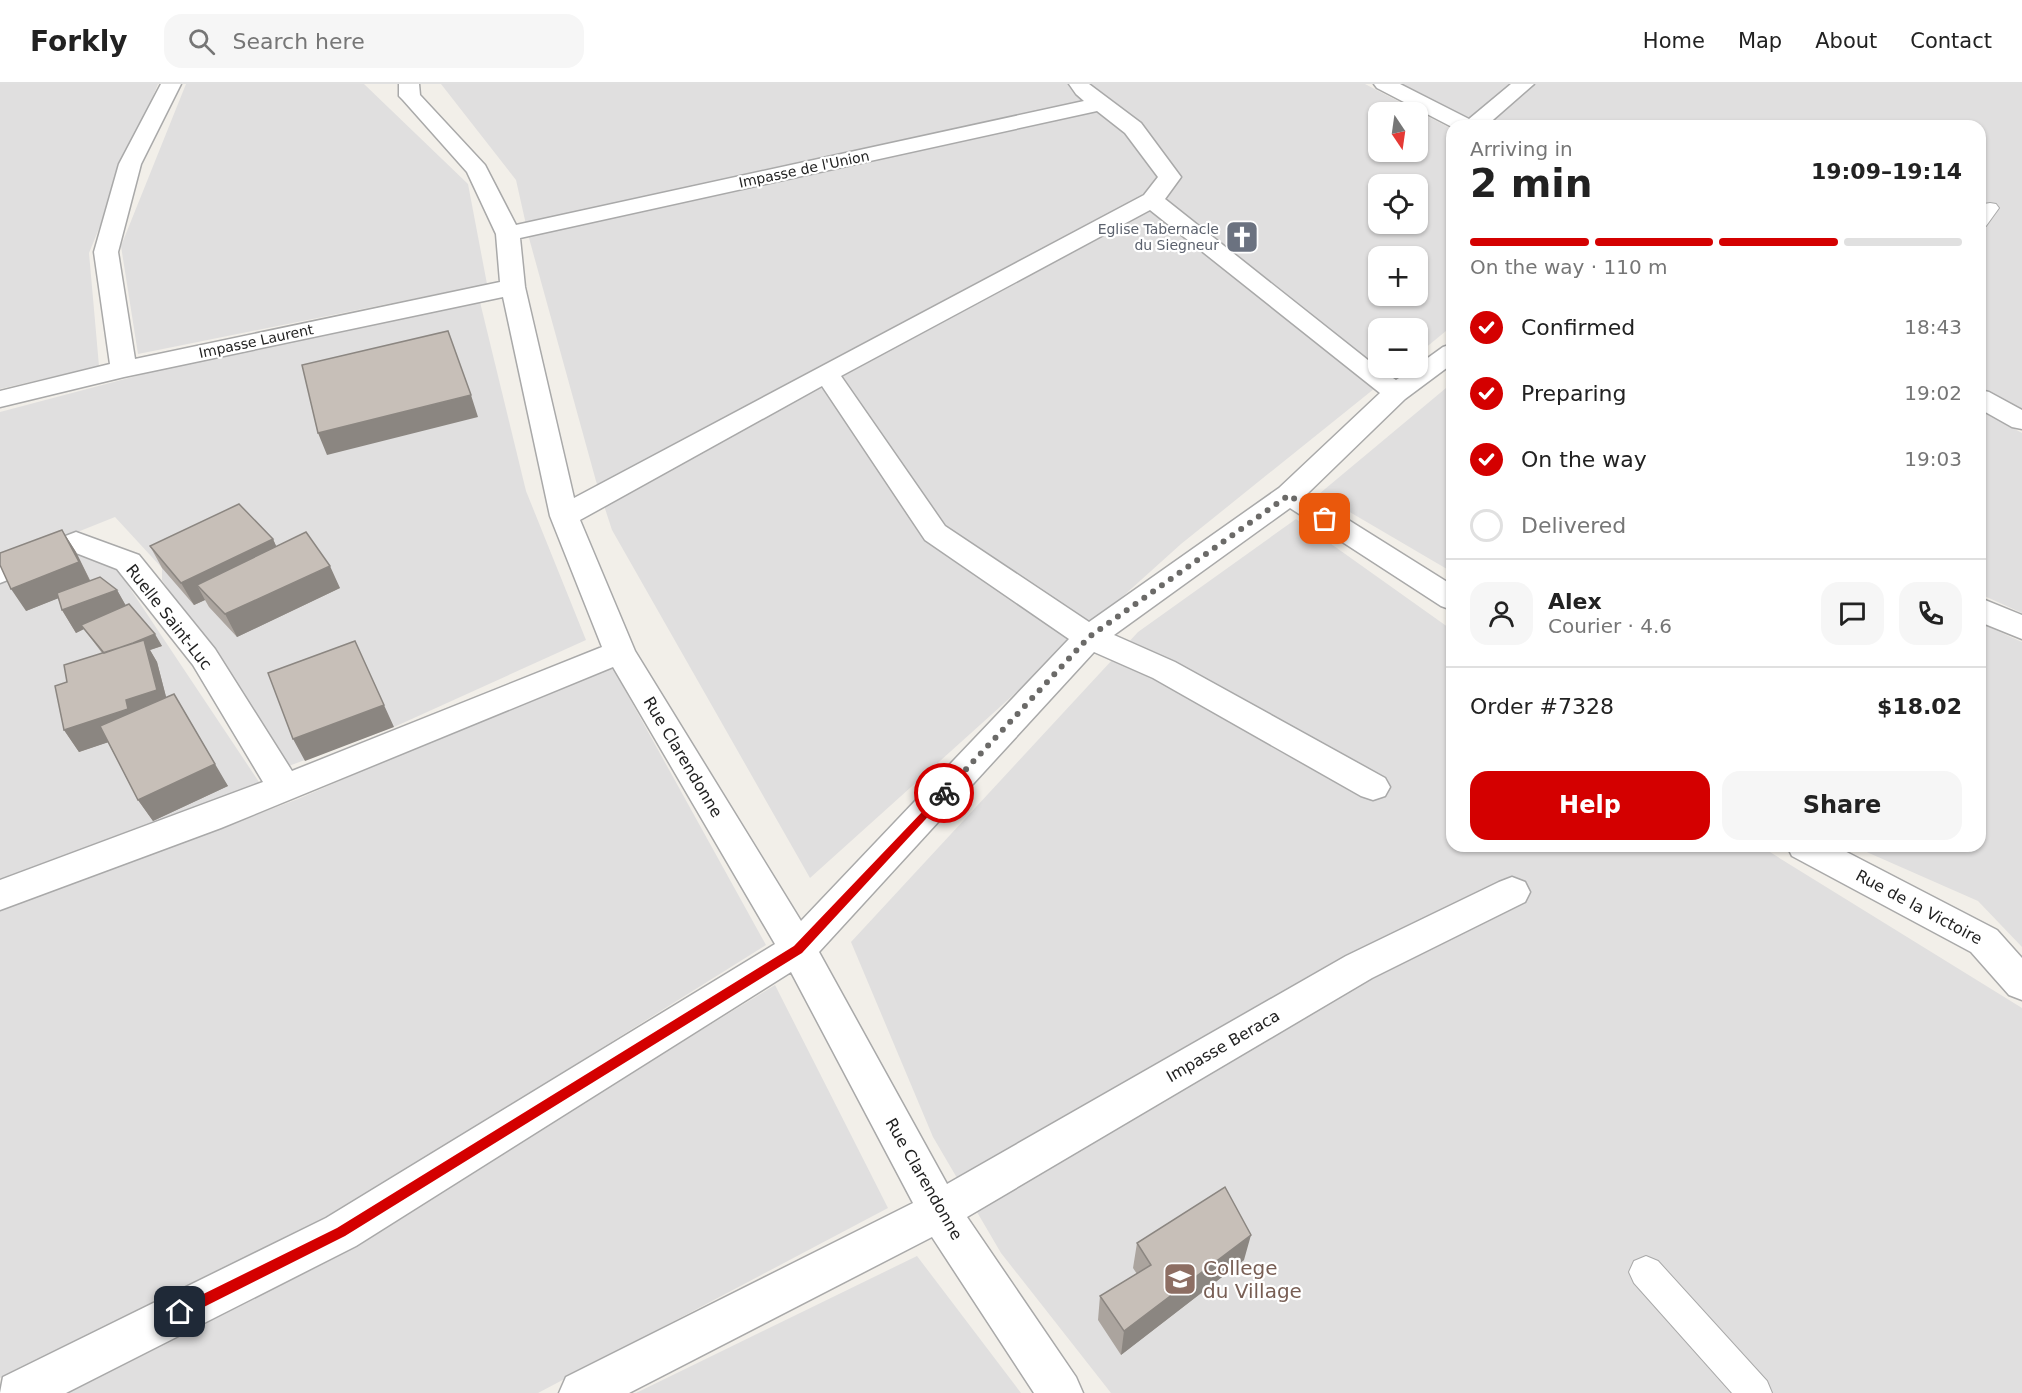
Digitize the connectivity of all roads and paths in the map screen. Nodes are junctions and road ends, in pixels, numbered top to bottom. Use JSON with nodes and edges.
{"nodes":[{"id":1,"x":171,"y":84,"type":"edge"},
{"id":2,"x":409,"y":84,"type":"edge"},
{"id":3,"x":1079,"y":84,"type":"edge"},
{"id":4,"x":1384,"y":84,"type":"edge"},
{"id":5,"x":1524,"y":84,"type":"edge"},
{"id":6,"x":1101,"y":104,"type":"junction"},
{"id":7,"x":1454,"y":120,"type":"edge"},
{"id":8,"x":1480,"y":120,"type":"edge"},
{"id":9,"x":1152,"y":200,"type":"junction"},
{"id":10,"x":508,"y":234,"type":"junction"},
{"id":11,"x":513,"y":287,"type":"junction"},
{"id":12,"x":1446,"y":360,"type":"edge"},
{"id":13,"x":124,"y":369,"type":"junction"},
{"id":14,"x":826,"y":373,"type":"junction"},
{"id":15,"x":1396,"y":393,"type":"junction"},
{"id":16,"x":0,"y":399,"type":"edge"},
{"id":17,"x":1986,"y":401,"type":"edge"},
{"id":18,"x":2022,"y":421,"type":"edge"},
{"id":19,"x":1289,"y":495,"type":"junction"},
{"id":20,"x":564,"y":516,"type":"junction"},
{"id":21,"x":0,"y":573,"type":"edge"},
{"id":22,"x":1446,"y":596,"type":"edge"},
{"id":23,"x":1986,"y":612,"type":"edge"},
{"id":24,"x":2022,"y":628,"type":"edge"},
{"id":25,"x":1089,"y":637,"type":"junction"},
{"id":26,"x":620,"y":652,"type":"junction"},
{"id":27,"x":284,"y":787,"type":"junction"},
{"id":28,"x":1373,"y":787,"type":"dead end"},
{"id":29,"x":1815,"y":852,"type":"edge"},
{"id":30,"x":1512,"y":892,"type":"dead end"},
{"id":31,"x":0,"y":895,"type":"edge"},
{"id":32,"x":798,"y":950,"type":"junction"},
{"id":33,"x":2022,"y":984,"type":"edge"},
{"id":34,"x":939,"y":1211,"type":"junction"},
{"id":35,"x":1646,"y":1272,"type":"dead end"},
{"id":36,"x":18,"y":1393,"type":"edge"},
{"id":37,"x":582,"y":1393,"type":"edge"},
{"id":38,"x":1060,"y":1393,"type":"edge"},
{"id":39,"x":1755,"y":1393,"type":"edge"}],
"edges":[{"from":1,"to":13,"type":"street"},
{"from":2,"to":10,"type":"street","name":"Rue Clarendonne"},
{"from":3,"to":6,"type":"street"},
{"from":4,"to":7,"type":"street"},
{"from":5,"to":8,"type":"street"},
{"from":6,"to":9,"type":"street"},
{"from":6,"to":10,"type":"street","name":"Impasse de l'Union"},
{"from":9,"to":14,"type":"street"},
{"from":9,"to":15,"type":"street"},
{"from":10,"to":11,"type":"street","name":"Rue Clarendonne"},
{"from":11,"to":13,"type":"street","name":"Impasse Laurent"},
{"from":11,"to":20,"type":"street","name":"Rue Clarendonne"},
{"from":12,"to":15,"type":"street"},
{"from":13,"to":16,"type":"street","name":"Impasse Laurent"},
{"from":14,"to":20,"type":"street"},
{"from":14,"to":25,"type":"street"},
{"from":15,"to":19,"type":"street"},
{"from":17,"to":18,"type":"street"},
{"from":19,"to":22,"type":"street"},
{"from":19,"to":25,"type":"street"},
{"from":20,"to":26,"type":"street","name":"Rue Clarendonne"},
{"from":21,"to":27,"type":"street","name":"Ruelle Saint-Luc"},
{"from":23,"to":24,"type":"street"},
{"from":25,"to":28,"type":"street"},
{"from":25,"to":32,"type":"street"},
{"from":26,"to":27,"type":"street"},
{"from":26,"to":32,"type":"street","name":"Rue Clarendonne"},
{"from":27,"to":31,"type":"street"},
{"from":29,"to":33,"type":"street","name":"Rue de la Victoire"},
{"from":30,"to":34,"type":"street","name":"Impasse Beraca"},
{"from":32,"to":34,"type":"street","name":"Rue Clarendonne"},
{"from":32,"to":36,"type":"street"},
{"from":34,"to":37,"type":"street","name":"Impasse Beraca"},
{"from":34,"to":38,"type":"street","name":"Rue Clarendonne"},
{"from":35,"to":39,"type":"lane"}]}
